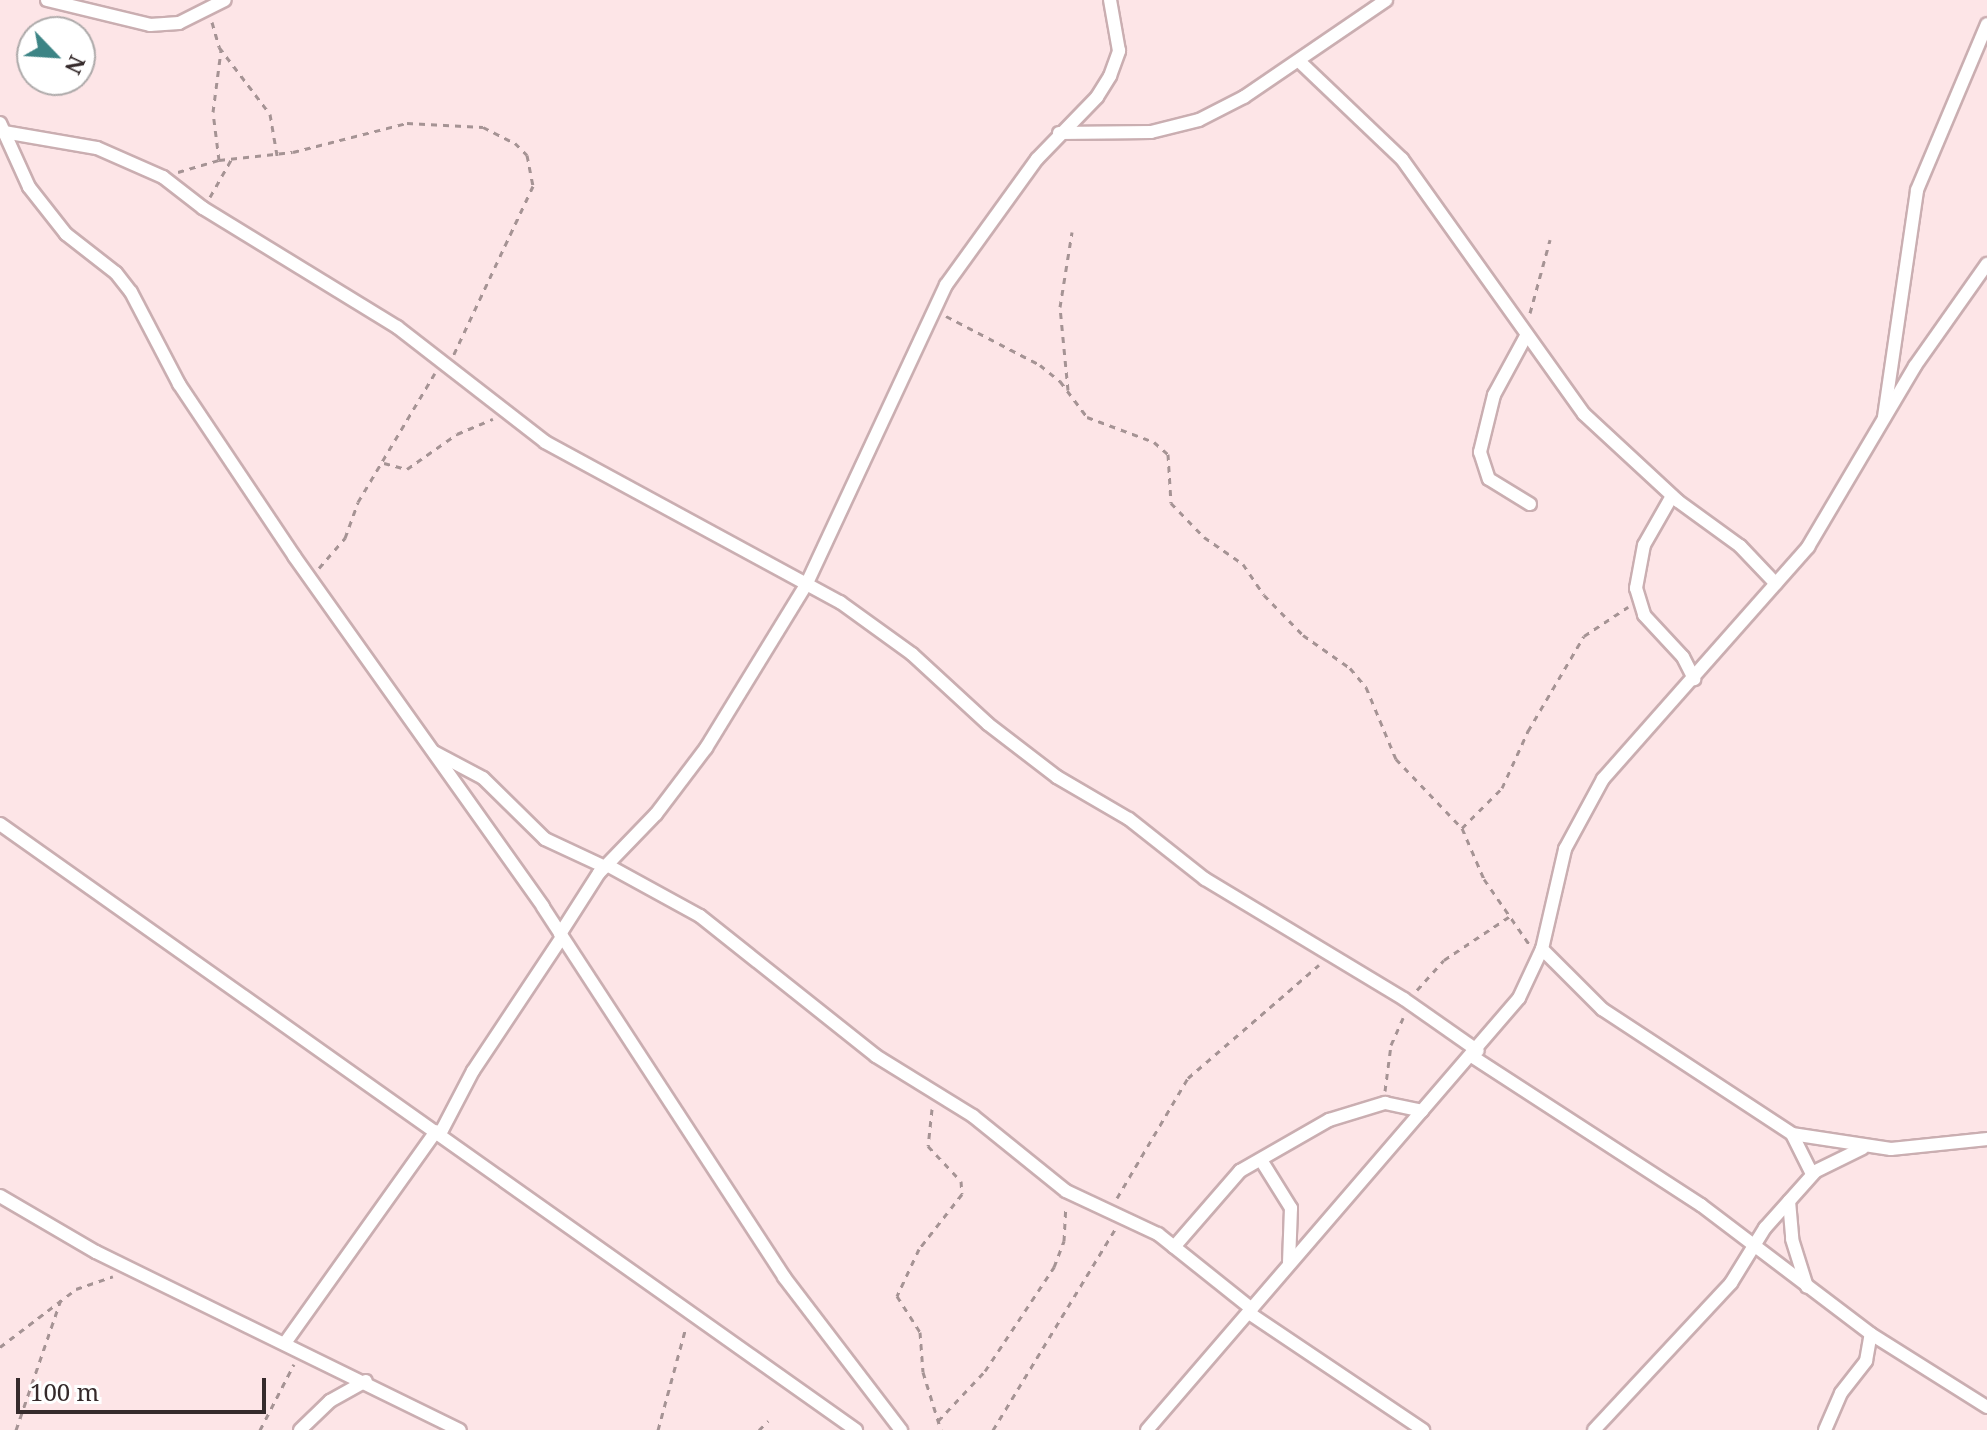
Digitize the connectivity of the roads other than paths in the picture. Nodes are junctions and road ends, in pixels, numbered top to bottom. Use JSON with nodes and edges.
{"nodes":[{"id":1,"x":47,"y":0,"type":"edge"},
{"id":2,"x":225,"y":0,"type":"edge"},
{"id":3,"x":1110,"y":0,"type":"edge"},
{"id":4,"x":1386,"y":0,"type":"edge"},
{"id":5,"x":1987,"y":24,"type":"edge"},
{"id":6,"x":1299,"y":61,"type":"junction"},
{"id":7,"x":2,"y":127,"type":"edge"},
{"id":8,"x":1059,"y":133,"type":"junction"},
{"id":9,"x":1987,"y":264,"type":"edge"},
{"id":10,"x":1524,"y":334,"type":"junction"},
{"id":11,"x":1884,"y":420,"type":"junction"},
{"id":12,"x":1672,"y":496,"type":"junction"},
{"id":13,"x":1530,"y":504,"type":"dead end"},
{"id":14,"x":807,"y":583,"type":"junction"},
{"id":15,"x":1776,"y":584,"type":"junction"},
{"id":16,"x":1694,"y":679,"type":"junction"},
{"id":17,"x":434,"y":752,"type":"junction"},
{"id":18,"x":0,"y":824,"type":"edge"},
{"id":19,"x":606,"y":866,"type":"junction"},
{"id":20,"x":561,"y":935,"type":"junction"},
{"id":21,"x":1540,"y":953,"type":"junction"},
{"id":22,"x":1475,"y":1054,"type":"junction"},
{"id":23,"x":1422,"y":1111,"type":"junction"},
{"id":24,"x":438,"y":1133,"type":"junction"},
{"id":25,"x":1792,"y":1134,"type":"junction"},
{"id":26,"x":1987,"y":1139,"type":"edge"},
{"id":27,"x":1866,"y":1147,"type":"junction"},
{"id":28,"x":1261,"y":1160,"type":"junction"},
{"id":29,"x":1812,"y":1174,"type":"junction"},
{"id":30,"x":0,"y":1196,"type":"edge"},
{"id":31,"x":1789,"y":1201,"type":"junction"},
{"id":32,"x":1174,"y":1247,"type":"junction"},
{"id":33,"x":1756,"y":1247,"type":"junction"},
{"id":34,"x":1288,"y":1266,"type":"junction"},
{"id":35,"x":1807,"y":1287,"type":"junction"},
{"id":36,"x":1250,"y":1311,"type":"junction"},
{"id":37,"x":1871,"y":1334,"type":"junction"},
{"id":38,"x":285,"y":1343,"type":"junction"},
{"id":39,"x":366,"y":1381,"type":"junction"},
{"id":40,"x":1987,"y":1407,"type":"edge"},
{"id":41,"x":300,"y":1430,"type":"edge"},
{"id":42,"x":460,"y":1430,"type":"edge"},
{"id":43,"x":856,"y":1430,"type":"edge"},
{"id":44,"x":901,"y":1430,"type":"edge"},
{"id":45,"x":1147,"y":1430,"type":"edge"},
{"id":46,"x":1423,"y":1430,"type":"edge"},
{"id":47,"x":1594,"y":1430,"type":"edge"},
{"id":48,"x":1825,"y":1430,"type":"edge"}],
"edges":[{"from":1,"to":2,"type":"street"},
{"from":3,"to":8,"type":"street"},
{"from":4,"to":6,"type":"street"},
{"from":5,"to":11,"type":"street"},
{"from":6,"to":8,"type":"street"},
{"from":6,"to":10,"type":"street"},
{"from":7,"to":14,"type":"street"},
{"from":7,"to":17,"type":"street"},
{"from":8,"to":14,"type":"street"},
{"from":9,"to":11,"type":"street"},
{"from":10,"to":12,"type":"street"},
{"from":10,"to":13,"type":"street"},
{"from":11,"to":15,"type":"street"},
{"from":12,"to":15,"type":"street"},
{"from":12,"to":16,"type":"street"},
{"from":14,"to":19,"type":"street"},
{"from":14,"to":22,"type":"street"},
{"from":15,"to":16,"type":"street"},
{"from":16,"to":21,"type":"street"},
{"from":17,"to":19,"type":"street"},
{"from":17,"to":20,"type":"street"},
{"from":18,"to":24,"type":"street"},
{"from":19,"to":20,"type":"street"},
{"from":19,"to":32,"type":"street"},
{"from":20,"to":24,"type":"street"},
{"from":20,"to":44,"type":"street"},
{"from":21,"to":22,"type":"street"},
{"from":21,"to":25,"type":"street"},
{"from":22,"to":23,"type":"street"},
{"from":22,"to":33,"type":"street"},
{"from":23,"to":28,"type":"street"},
{"from":23,"to":34,"type":"street"},
{"from":24,"to":38,"type":"street"},
{"from":24,"to":43,"type":"street"},
{"from":25,"to":27,"type":"street"},
{"from":25,"to":29,"type":"street"},
{"from":26,"to":27,"type":"street"},
{"from":27,"to":29,"type":"street"},
{"from":28,"to":32,"type":"street"},
{"from":28,"to":34,"type":"street"},
{"from":29,"to":31,"type":"street"},
{"from":30,"to":38,"type":"street"},
{"from":31,"to":33,"type":"street"},
{"from":31,"to":35,"type":"street"},
{"from":32,"to":36,"type":"street"},
{"from":33,"to":35,"type":"street"},
{"from":33,"to":47,"type":"street"},
{"from":34,"to":36,"type":"street"},
{"from":35,"to":37,"type":"street"},
{"from":36,"to":45,"type":"street"},
{"from":36,"to":46,"type":"street"},
{"from":37,"to":40,"type":"street"},
{"from":37,"to":48,"type":"street"},
{"from":38,"to":39,"type":"street"},
{"from":39,"to":41,"type":"street"},
{"from":39,"to":42,"type":"street"}]}
